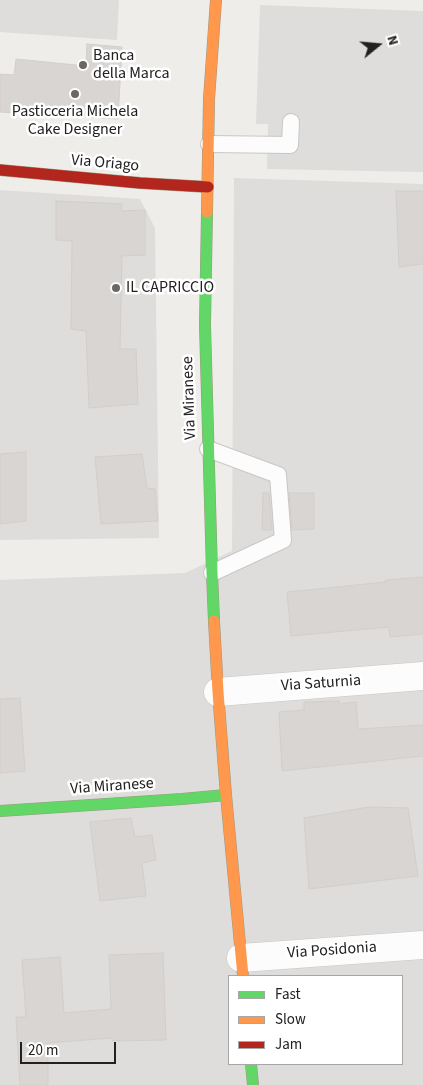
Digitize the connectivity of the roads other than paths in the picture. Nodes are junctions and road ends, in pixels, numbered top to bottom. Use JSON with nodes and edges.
{"nodes":[{"id":1,"x":216,"y":0,"type":"edge"},
{"id":2,"x":291,"y":122,"type":"dead end"},
{"id":3,"x":209,"y":144,"type":"junction"},
{"id":4,"x":0,"y":170,"type":"edge"},
{"id":5,"x":208,"y":187,"type":"junction"},
{"id":6,"x":208,"y":449,"type":"junction"},
{"id":7,"x":212,"y":573,"type":"junction"},
{"id":8,"x":423,"y":676,"type":"edge"},
{"id":9,"x":218,"y":692,"type":"junction"},
{"id":10,"x":226,"y":795,"type":"junction"},
{"id":11,"x":0,"y":811,"type":"edge"},
{"id":12,"x":423,"y":945,"type":"edge"},
{"id":13,"x":242,"y":967,"type":"edge"},
{"id":14,"x":251,"y":1065,"type":"edge"},
{"id":15,"x":253,"y":1085,"type":"edge"}],
"edges":[{"from":1,"to":3,"type":"street","name":"Via Miranese"},
{"from":2,"to":3,"type":"lane"},
{"from":3,"to":5,"type":"street","name":"Via Miranese"},
{"from":4,"to":5,"type":"street","name":"Via Oriago"},
{"from":5,"to":6,"type":"street","name":"Via Miranese"},
{"from":6,"to":7,"type":"street","name":"Via Miranese"},
{"from":6,"to":7,"type":"lane"},
{"from":7,"to":9,"type":"street","name":"Via Miranese"},
{"from":8,"to":9,"type":"street","name":"Via Saturnia"},
{"from":9,"to":10,"type":"street","name":"Via Miranese"},
{"from":10,"to":11,"type":"street","name":"Via Miranese"},
{"from":10,"to":13,"type":"street","name":"Via Miranese"},
{"from":12,"to":13,"type":"street","name":"Via Posidonia"},
{"from":14,"to":15,"type":"street"}]}
